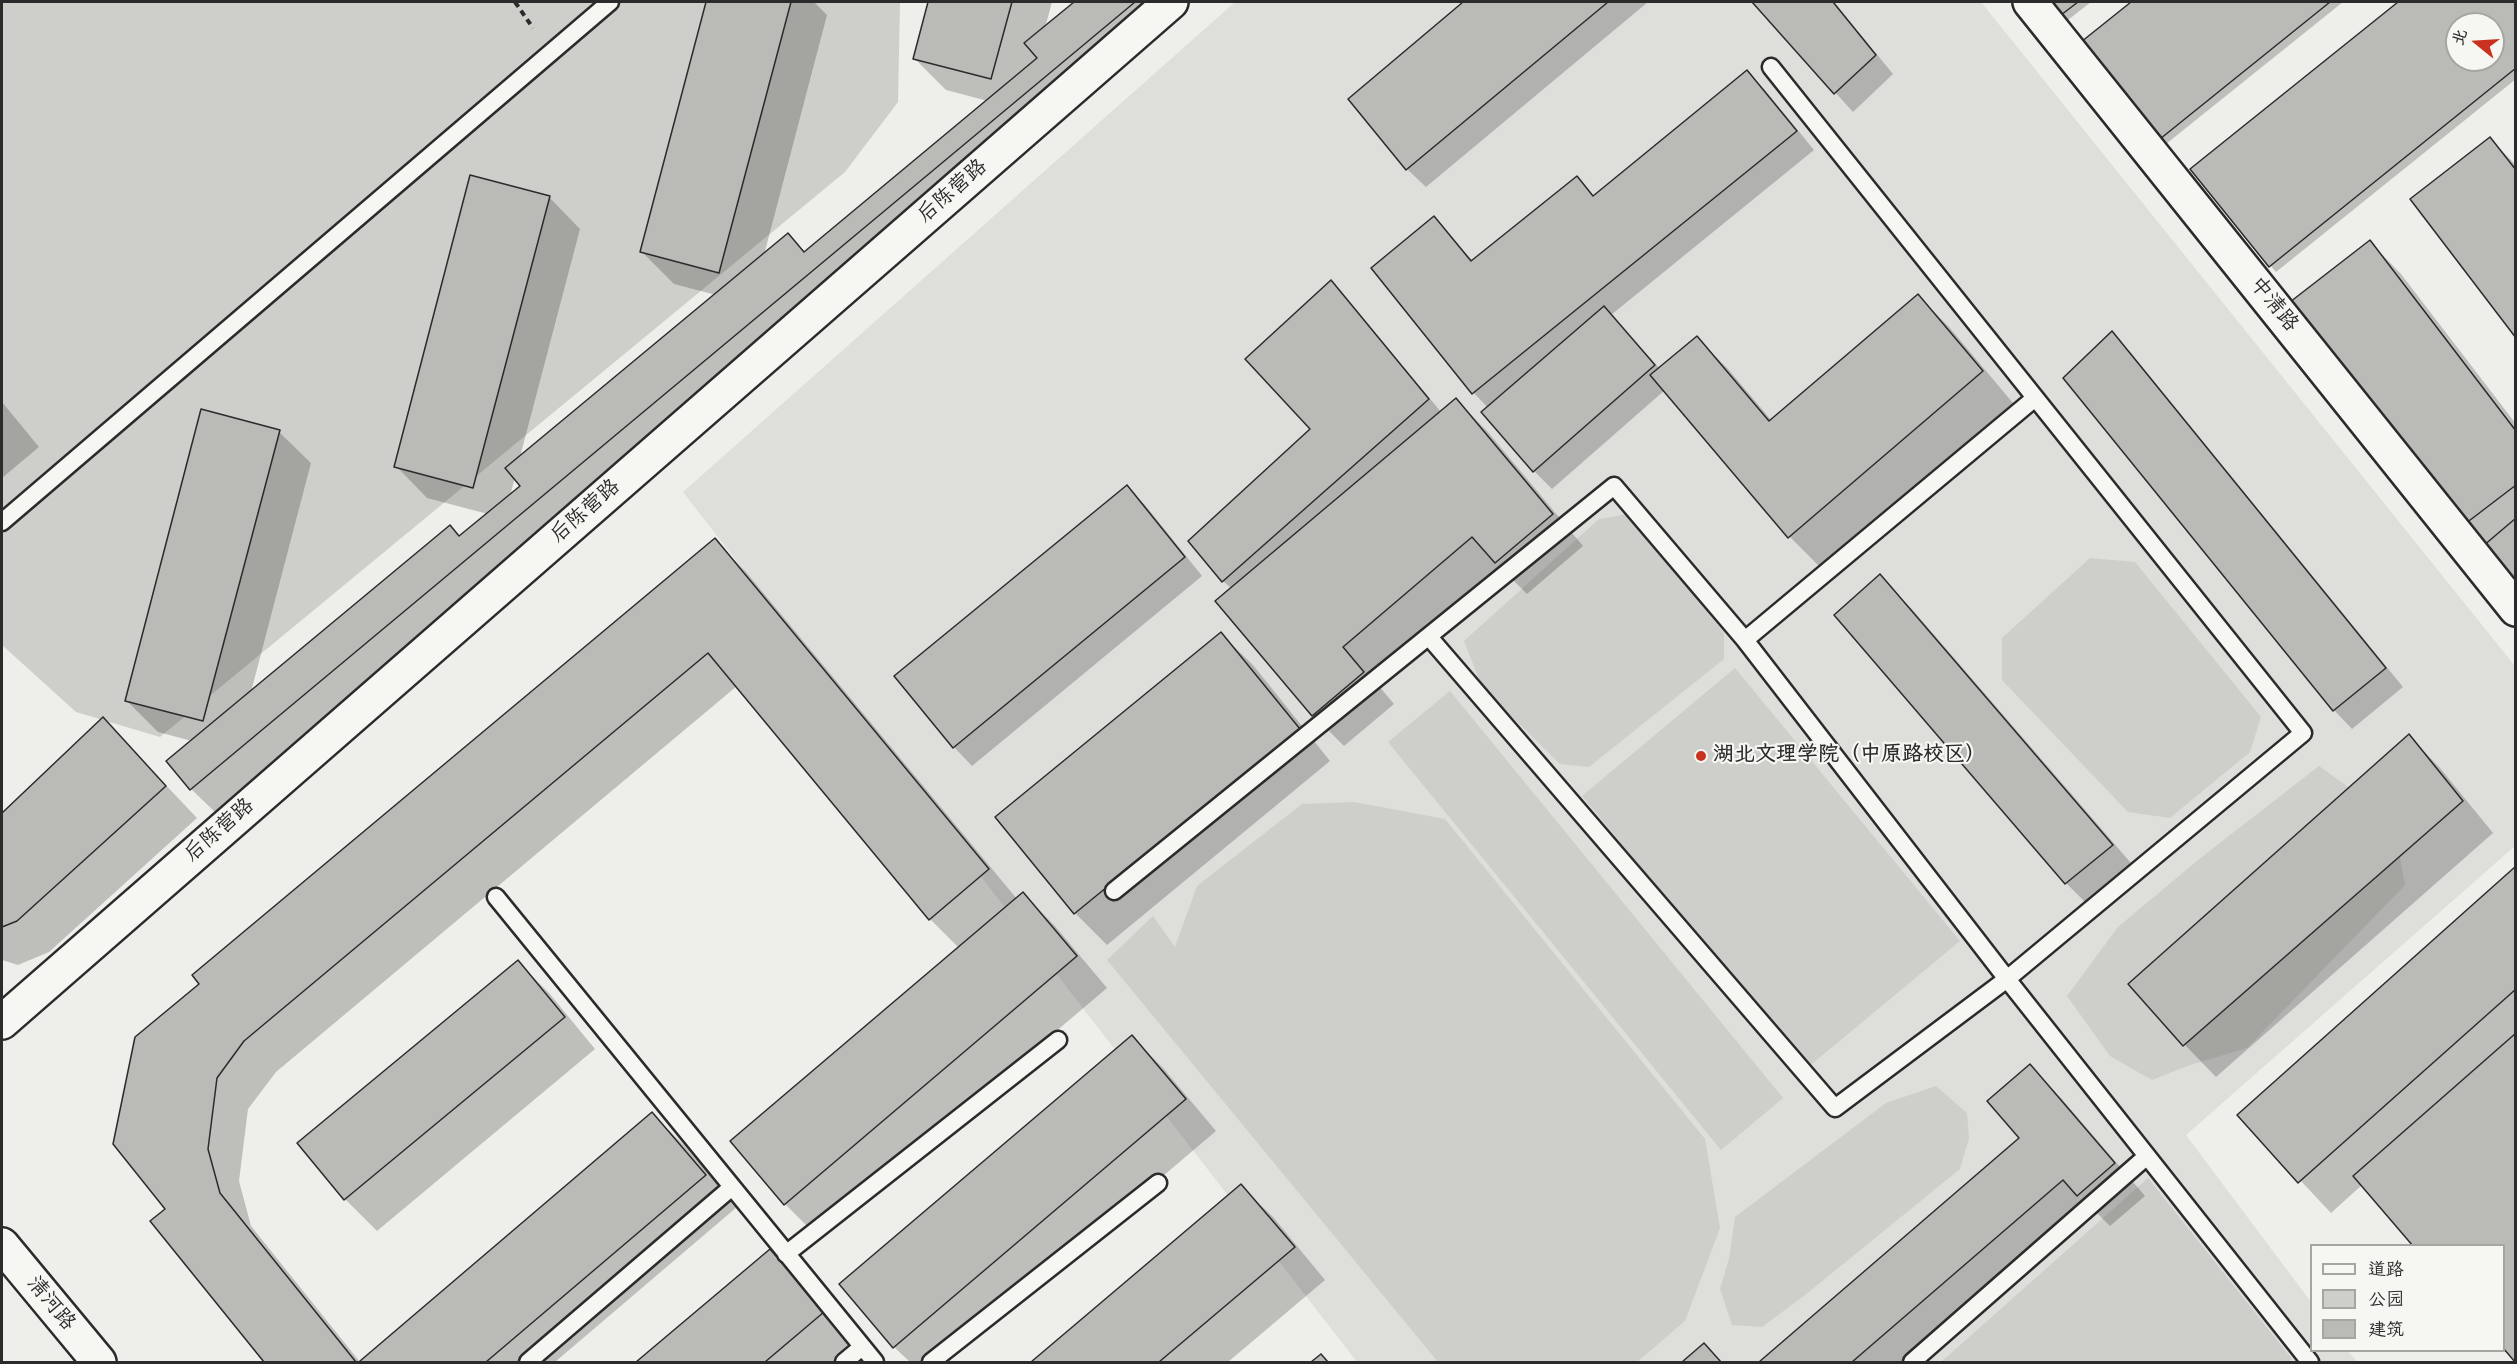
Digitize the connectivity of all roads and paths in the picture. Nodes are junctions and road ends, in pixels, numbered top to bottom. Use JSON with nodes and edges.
{"nodes":[{"id":1,"x":610,"y":2,"type":"edge"},
{"id":2,"x":1171,"y":2,"type":"edge"},
{"id":3,"x":2030,"y":2,"type":"edge"},
{"id":4,"x":1771,"y":67,"type":"dead end"},
{"id":5,"x":2035,"y":398,"type":"junction"},
{"id":6,"x":2,"y":522,"type":"edge"},
{"id":7,"x":2516,"y":609,"type":"edge"},
{"id":8,"x":1429,"y":637,"type":"junction"},
{"id":9,"x":1745,"y":640,"type":"junction"},
{"id":10,"x":1114,"y":891,"type":"dead end"},
{"id":11,"x":496,"y":897,"type":"dead end"},
{"id":12,"x":2007,"y":979,"type":"junction"},
{"id":13,"x":2,"y":1022,"type":"edge"},
{"id":14,"x":1058,"y":1040,"type":"dead end"},
{"id":15,"x":2147,"y":1156,"type":"junction"},
{"id":16,"x":1158,"y":1183,"type":"dead end"},
{"id":17,"x":732,"y":1187,"type":"junction"},
{"id":18,"x":2,"y":1245,"type":"edge"},
{"id":19,"x":786,"y":1254,"type":"junction"},
{"id":20,"x":862,"y":1347,"type":"junction"},
{"id":21,"x":99,"y":1362,"type":"edge"},
{"id":22,"x":528,"y":1362,"type":"edge"},
{"id":23,"x":844,"y":1362,"type":"edge"},
{"id":24,"x":875,"y":1362,"type":"edge"},
{"id":25,"x":931,"y":1362,"type":"edge"},
{"id":26,"x":1912,"y":1362,"type":"edge"},
{"id":27,"x":2309,"y":1362,"type":"edge"}],
"edges":[{"from":1,"to":6,"type":"lane"},
{"from":2,"to":13,"type":"street","name":"后陈营路"},
{"from":3,"to":7,"type":"street","name":"中清路"},
{"from":4,"to":5,"type":"lane"},
{"from":5,"to":9,"type":"lane"},
{"from":5,"to":12,"type":"lane"},
{"from":8,"to":9,"type":"lane"},
{"from":8,"to":10,"type":"lane"},
{"from":8,"to":12,"type":"lane"},
{"from":9,"to":12,"type":"lane"},
{"from":11,"to":17,"type":"lane"},
{"from":12,"to":15,"type":"lane"},
{"from":14,"to":19,"type":"lane"},
{"from":15,"to":26,"type":"lane"},
{"from":15,"to":27,"type":"lane"},
{"from":16,"to":25,"type":"lane"},
{"from":17,"to":19,"type":"lane"},
{"from":17,"to":22,"type":"lane"},
{"from":18,"to":21,"type":"street","name":"清河路"},
{"from":19,"to":20,"type":"lane"},
{"from":20,"to":23,"type":"lane"},
{"from":20,"to":24,"type":"lane"}]}
